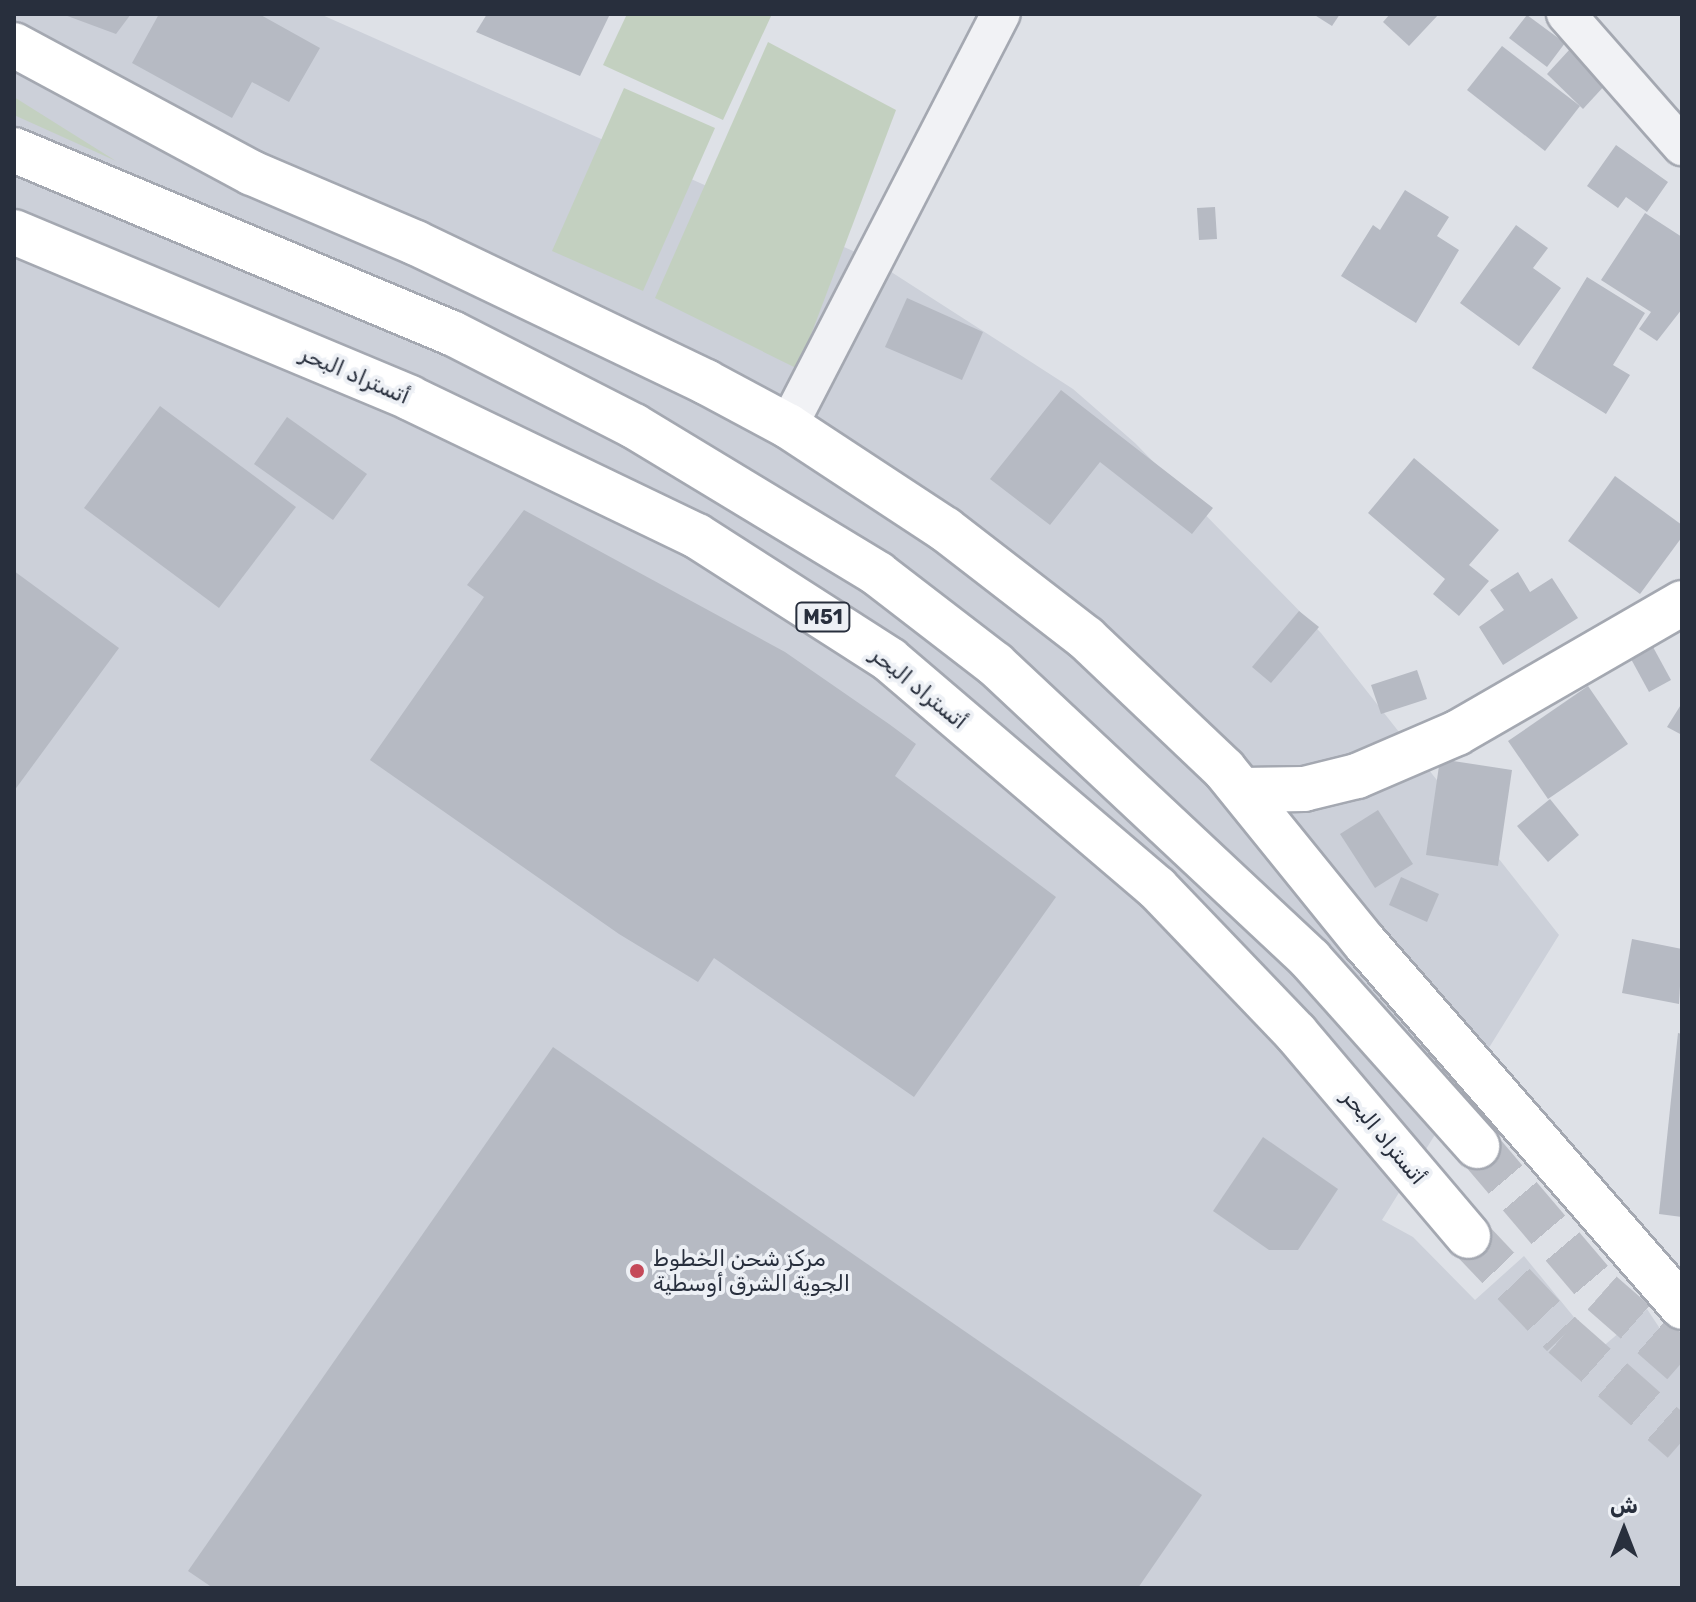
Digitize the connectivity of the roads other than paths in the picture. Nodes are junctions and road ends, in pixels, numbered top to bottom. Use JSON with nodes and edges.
{"nodes":[{"id":1,"x":1001,"y":14,"type":"edge"},
{"id":2,"x":1566,"y":14,"type":"edge"},
{"id":3,"x":14,"y":45,"type":"edge"},
{"id":4,"x":1682,"y":146,"type":"edge"},
{"id":5,"x":14,"y":150,"type":"edge"},
{"id":6,"x":14,"y":232,"type":"edge"},
{"id":7,"x":788,"y":426,"type":"junction"},
{"id":8,"x":1682,"y":603,"type":"edge"},
{"id":9,"x":1243,"y":790,"type":"junction"},
{"id":10,"x":1477,"y":1146,"type":"tunnel mouth"},
{"id":11,"x":1468,"y":1236,"type":"tunnel mouth"},
{"id":12,"x":1682,"y":1307,"type":"edge"}],
"edges":[{"from":1,"to":7,"type":"street"},
{"from":2,"to":4,"type":"street"},
{"from":3,"to":7,"type":"main road"},
{"from":5,"to":10,"type":"main road"},
{"from":6,"to":11,"type":"main road","name":"أتستراد البحر","number":"M51"},
{"from":7,"to":9,"type":"main road"},
{"from":8,"to":9,"type":"main road"},
{"from":9,"to":12,"type":"main road"}]}
